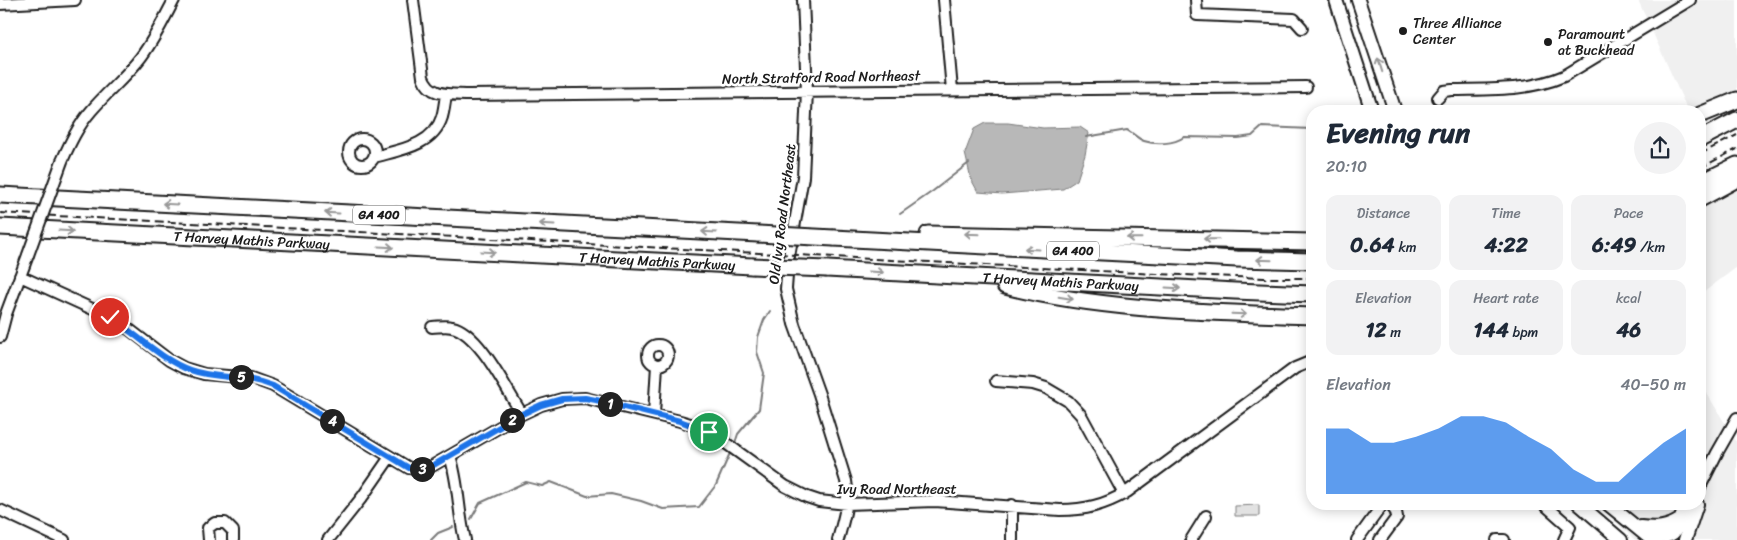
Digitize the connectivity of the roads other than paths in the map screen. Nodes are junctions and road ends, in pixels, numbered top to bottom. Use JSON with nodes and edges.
{"nodes":[{"id":1,"x":75,"y":0,"type":"edge"},
{"id":2,"x":174,"y":0,"type":"edge"},
{"id":3,"x":413,"y":0,"type":"edge"},
{"id":4,"x":803,"y":0,"type":"edge"},
{"id":5,"x":944,"y":0,"type":"edge"},
{"id":6,"x":1196,"y":0,"type":"edge"},
{"id":7,"x":1336,"y":0,"type":"edge"},
{"id":8,"x":1358,"y":0,"type":"edge"},
{"id":9,"x":1690,"y":0,"type":"edge"},
{"id":10,"x":0,"y":4,"type":"edge"},
{"id":11,"x":1302,"y":28,"type":"dead end"},
{"id":12,"x":1306,"y":87,"type":"dead end"},
{"id":13,"x":952,"y":90,"type":"junction"},
{"id":14,"x":807,"y":91,"type":"junction"},
{"id":15,"x":446,"y":94,"type":"junction"},
{"id":16,"x":1438,"y":98,"type":"dead end"},
{"id":17,"x":1737,"y":100,"type":"edge"},
{"id":18,"x":1370,"y":105,"type":"edge"},
{"id":19,"x":1393,"y":105,"type":"edge"},
{"id":20,"x":1706,"y":113,"type":"edge"},
{"id":21,"x":1737,"y":120,"type":"edge"},
{"id":22,"x":1706,"y":136,"type":"edge"},
{"id":23,"x":374,"y":157,"type":"dead end"},
{"id":24,"x":1737,"y":165,"type":"edge"},
{"id":25,"x":1737,"y":179,"type":"edge"},
{"id":26,"x":1706,"y":180,"type":"edge"},
{"id":27,"x":0,"y":195,"type":"edge"},
{"id":28,"x":1706,"y":196,"type":"edge"},
{"id":29,"x":0,"y":227,"type":"edge"},
{"id":30,"x":834,"y":238,"type":"junction"},
{"id":31,"x":1306,"y":242,"type":"edge"},
{"id":32,"x":1306,"y":261,"type":"edge"},
{"id":33,"x":20,"y":276,"type":"junction"},
{"id":34,"x":968,"y":277,"type":"junction"},
{"id":35,"x":1306,"y":294,"type":"edge"},
{"id":36,"x":1306,"y":316,"type":"edge"},
{"id":37,"x":432,"y":328,"type":"dead end"},
{"id":38,"x":0,"y":337,"type":"edge"},
{"id":39,"x":1306,"y":363,"type":"edge"},
{"id":40,"x":657,"y":365,"type":"dead end"},
{"id":41,"x":996,"y":381,"type":"dead end"},
{"id":42,"x":522,"y":414,"type":"junction"},
{"id":43,"x":654,"y":414,"type":"junction"},
{"id":44,"x":1737,"y":418,"type":"edge"},
{"id":45,"x":450,"y":456,"type":"junction"},
{"id":46,"x":390,"y":458,"type":"junction"},
{"id":47,"x":1706,"y":475,"type":"edge"},
{"id":48,"x":1124,"y":494,"type":"junction"},
{"id":49,"x":847,"y":504,"type":"junction"},
{"id":50,"x":1012,"y":505,"type":"junction"},
{"id":51,"x":0,"y":510,"type":"edge"},
{"id":52,"x":1379,"y":510,"type":"edge"},
{"id":53,"x":1394,"y":510,"type":"edge"},
{"id":54,"x":1551,"y":510,"type":"edge"},
{"id":55,"x":1586,"y":510,"type":"edge"},
{"id":56,"x":1616,"y":510,"type":"edge"},
{"id":57,"x":1684,"y":510,"type":"edge"},
{"id":58,"x":1690,"y":510,"type":"edge"},
{"id":59,"x":1695,"y":510,"type":"edge"},
{"id":60,"x":1206,"y":516,"type":"dead end"},
{"id":61,"x":1681,"y":519,"type":"junction"},
{"id":62,"x":1637,"y":527,"type":"junction"},
{"id":63,"x":1650,"y":538,"type":"edge"},
{"id":64,"x":64,"y":540,"type":"edge"},
{"id":65,"x":209,"y":540,"type":"edge"},
{"id":66,"x":233,"y":540,"type":"edge"},
{"id":67,"x":328,"y":540,"type":"edge"},
{"id":68,"x":465,"y":540,"type":"edge"},
{"id":69,"x":838,"y":540,"type":"edge"},
{"id":70,"x":1012,"y":540,"type":"edge"},
{"id":71,"x":1191,"y":540,"type":"edge"},
{"id":72,"x":1357,"y":540,"type":"edge"},
{"id":73,"x":1380,"y":540,"type":"edge"},
{"id":74,"x":1498,"y":540,"type":"edge"},
{"id":75,"x":1504,"y":540,"type":"edge"},
{"id":76,"x":1564,"y":540,"type":"edge"},
{"id":77,"x":1621,"y":540,"type":"edge"},
{"id":78,"x":1679,"y":540,"type":"edge"},
{"id":79,"x":1685,"y":540,"type":"edge"}],
"edges":[{"from":1,"to":10,"type":"street"},
{"from":2,"to":33,"type":"street","bridge":true},
{"from":3,"to":15,"type":"street","name":"North Stratford Road Northeast"},
{"from":4,"to":14,"type":"street","name":"Old Ivy Road Northeast"},
{"from":5,"to":13,"type":"street"},
{"from":6,"to":11,"type":"street"},
{"from":7,"to":18,"type":"main road"},
{"from":19,"to":8,"type":"main road","one_way":true},
{"from":9,"to":16,"type":"street"},
{"from":12,"to":13,"type":"street","name":"North Stratford Road Northeast"},
{"from":13,"to":14,"type":"street","name":"North Stratford Road Northeast"},
{"from":14,"to":15,"type":"street","name":"North Stratford Road Northeast"},
{"from":14,"to":49,"type":"street","name":"Old Ivy Road Northeast"},
{"from":15,"to":23,"type":"street"},
{"from":17,"to":20,"type":"highway"},
{"from":21,"to":22,"type":"highway"},
{"from":24,"to":26,"type":"highway"},
{"from":25,"to":28,"type":"highway"},
{"from":30,"to":27,"type":"highway","number":"GA 400","one_way":true,"bridge":true},
{"from":29,"to":34,"type":"highway","name":"T Harvey Mathis Parkway","number":"GA 400","one_way":true,"bridge":true},
{"from":31,"to":30,"type":"highway","one_way":true},
{"from":32,"to":30,"type":"highway","number":"GA 400","one_way":true},
{"from":33,"to":38,"type":"street"},
{"from":33,"to":46,"type":"street","name":"Ivy Road Northeast"},
{"from":34,"to":35,"type":"highway","name":"T Harvey Mathis Parkway","number":"GA 400","one_way":true},
{"from":34,"to":36,"type":"highway","one_way":true},
{"from":37,"to":42,"type":"street"},
{"from":39,"to":48,"type":"street","name":"Ivy Road Northeast"},
{"from":40,"to":43,"type":"street"},
{"from":41,"to":48,"type":"street"},
{"from":42,"to":43,"type":"street","name":"Ivy Road Northeast"},
{"from":42,"to":45,"type":"street","name":"Ivy Road Northeast"},
{"from":43,"to":49,"type":"street","name":"Ivy Road Northeast"},
{"from":44,"to":47,"type":"street"},
{"from":45,"to":46,"type":"street","name":"Ivy Road Northeast"},
{"from":45,"to":68,"type":"street"},
{"from":46,"to":67,"type":"street"},
{"from":48,"to":50,"type":"street","name":"Ivy Road Northeast"},
{"from":49,"to":50,"type":"street","name":"Ivy Road Northeast"},
{"from":49,"to":69,"type":"street","name":"Old Ivy Road Northeast"},
{"from":50,"to":70,"type":"street"},
{"from":51,"to":64,"type":"street"},
{"from":52,"to":72,"type":"street"},
{"from":53,"to":73,"type":"street"},
{"from":54,"to":76,"type":"street"},
{"from":55,"to":77,"type":"main road"},
{"from":56,"to":62,"type":"main road"},
{"from":57,"to":61,"type":"main road"},
{"from":58,"to":78,"type":"street"},
{"from":59,"to":79,"type":"main road"},
{"from":60,"to":71,"type":"street"},
{"from":61,"to":62,"type":"main road"},
{"from":61,"to":63,"type":"main road"},
{"from":62,"to":63,"type":"main road"},
{"from":65,"to":66,"type":"street"},
{"from":74,"to":75,"type":"street"}]}
